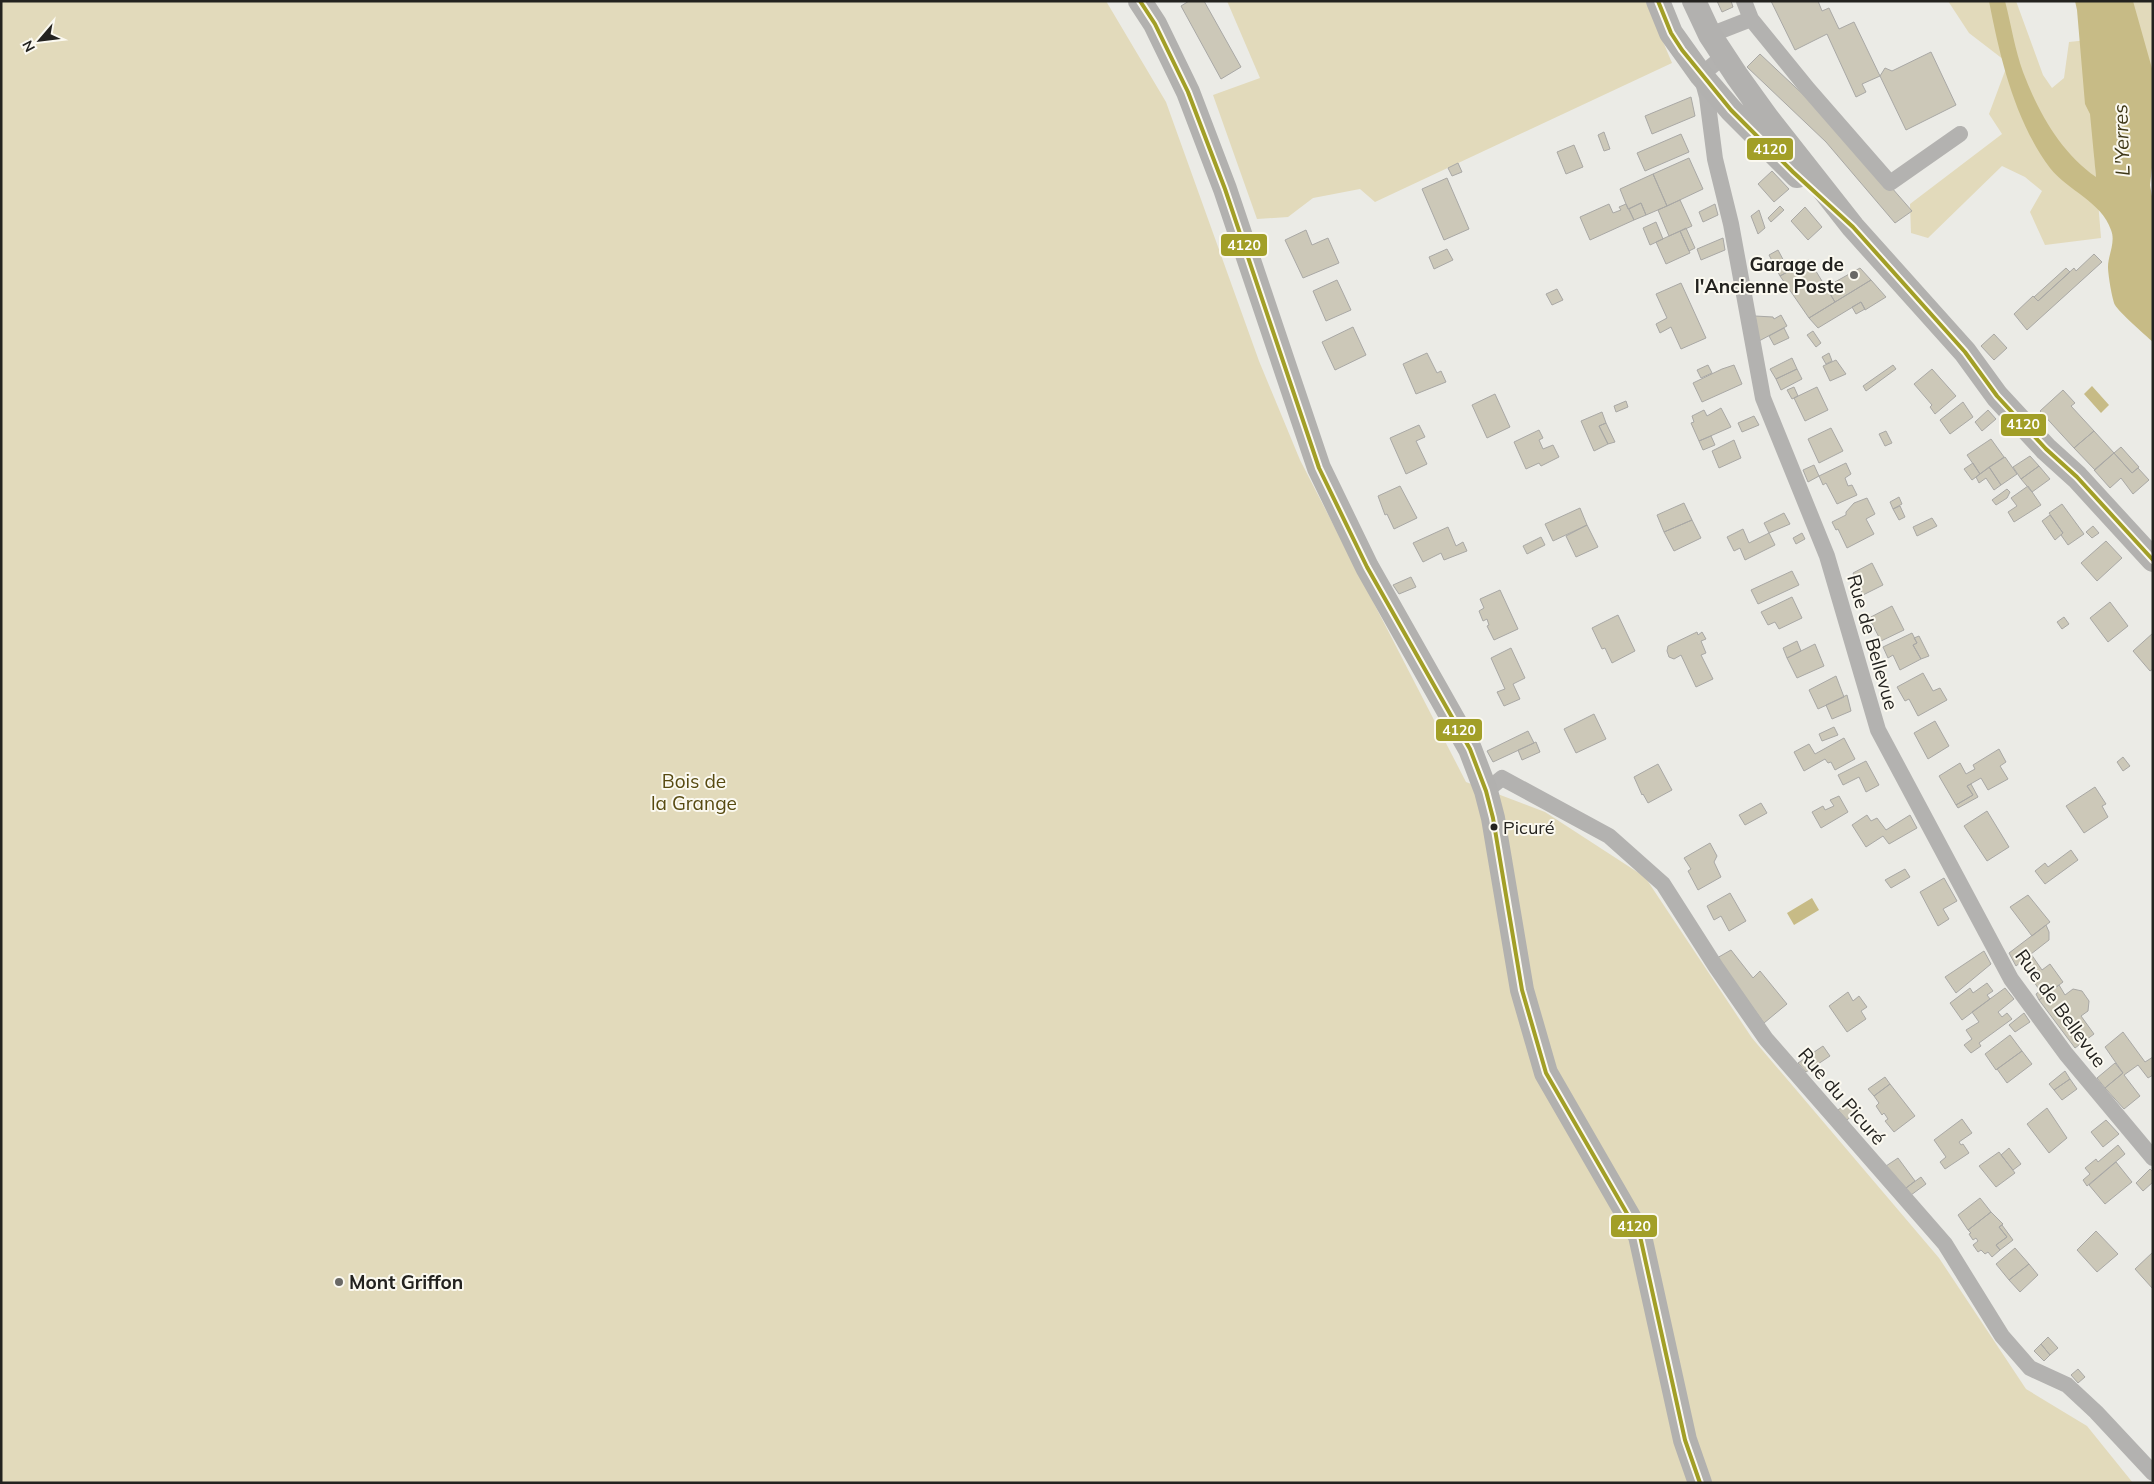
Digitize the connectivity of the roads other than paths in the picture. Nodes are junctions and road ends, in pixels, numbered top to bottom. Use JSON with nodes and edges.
{"nodes":[{"id":1,"x":1140,"y":1,"type":"edge"},
{"id":2,"x":1658,"y":1,"type":"edge"},
{"id":3,"x":1694,"y":1,"type":"edge"},
{"id":4,"x":1744,"y":1,"type":"edge"},
{"id":5,"x":1751,"y":19,"type":"junction"},
{"id":6,"x":1710,"y":35,"type":"junction"},
{"id":7,"x":1682,"y":50,"type":"junction"},
{"id":8,"x":1724,"y":56,"type":"junction"},
{"id":9,"x":1701,"y":75,"type":"junction"},
{"id":10,"x":1960,"y":134,"type":"dead end"},
{"id":11,"x":1853,"y":227,"type":"junction"},
{"id":12,"x":2153,"y":560,"type":"edge"},
{"id":13,"x":1486,"y":791,"type":"junction"},
{"id":14,"x":2153,"y":1158,"type":"edge"},
{"id":15,"x":2153,"y":1473,"type":"edge"},
{"id":16,"x":1700,"y":1483,"type":"edge"}],
"edges":[{"from":1,"to":13,"type":"street"},
{"from":2,"to":7,"type":"street"},
{"from":3,"to":6,"type":"street"},
{"from":4,"to":5,"type":"street"},
{"from":5,"to":6,"type":"street"},
{"from":5,"to":10,"type":"street"},
{"from":6,"to":7,"type":"street"},
{"from":6,"to":8,"type":"street"},
{"from":7,"to":9,"type":"street"},
{"from":8,"to":9,"type":"street"},
{"from":8,"to":11,"type":"street"},
{"from":9,"to":11,"type":"street"},
{"from":9,"to":14,"type":"street","name":"Rue de Bellevue"},
{"from":11,"to":12,"type":"street"},
{"from":13,"to":15,"type":"street","name":"Rue du Picuré"},
{"from":13,"to":16,"type":"street"}]}
